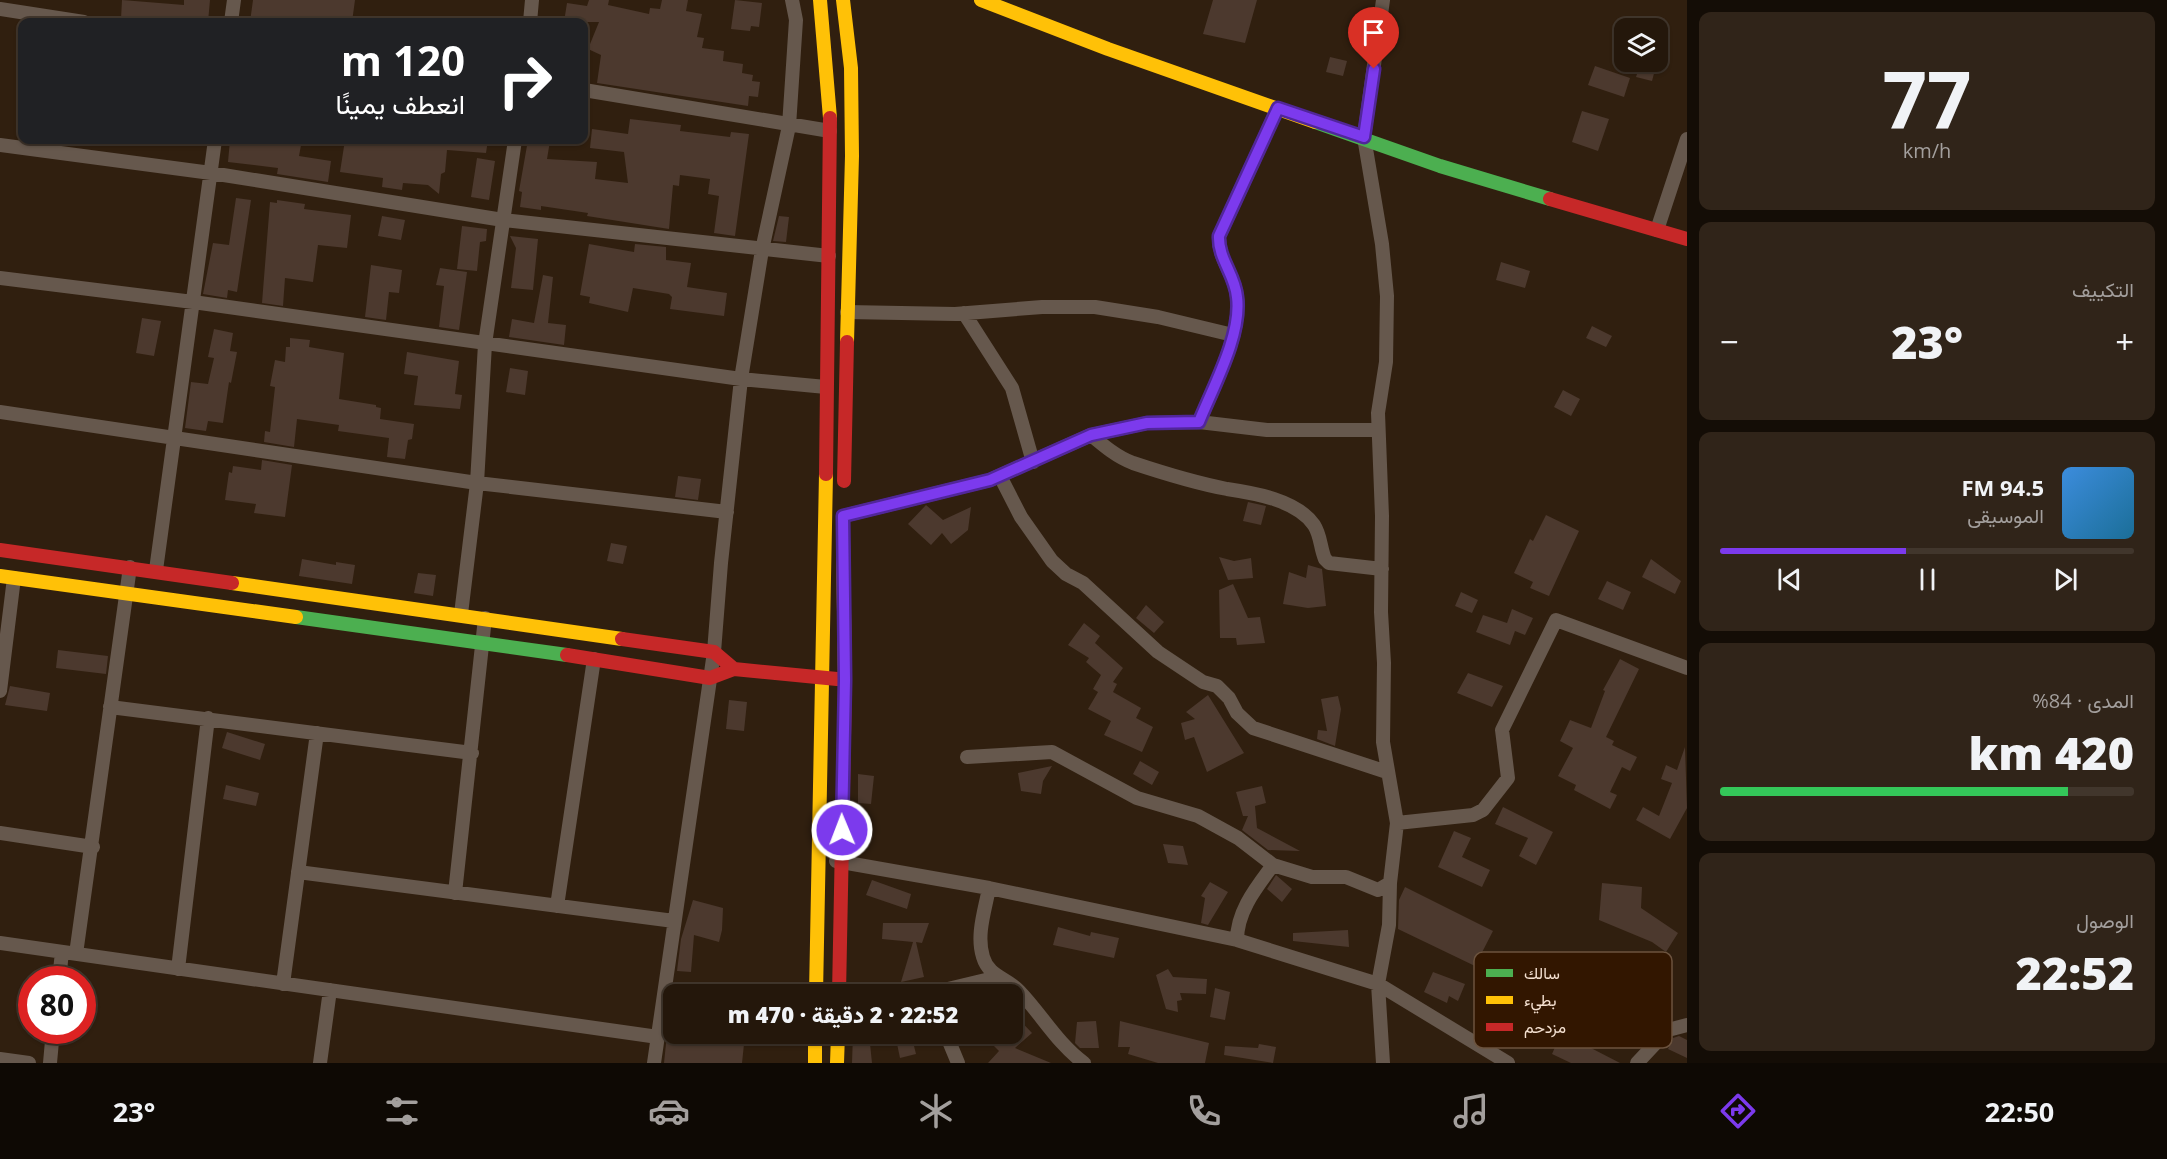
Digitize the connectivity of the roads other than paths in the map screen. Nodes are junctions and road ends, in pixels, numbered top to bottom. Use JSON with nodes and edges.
{"nodes":[{"id":1,"x":234,"y":0,"type":"edge"},
{"id":2,"x":532,"y":0,"type":"edge"},
{"id":3,"x":792,"y":0,"type":"edge"},
{"id":4,"x":820,"y":0,"type":"edge"},
{"id":5,"x":843,"y":0,"type":"edge"},
{"id":6,"x":981,"y":0,"type":"edge"},
{"id":7,"x":1383,"y":0,"type":"edge"},
{"id":8,"x":0,"y":9,"type":"edge"},
{"id":9,"x":58,"y":18,"type":"edge"},
{"id":10,"x":232,"y":18,"type":"edge"},
{"id":11,"x":530,"y":18,"type":"edge"},
{"id":12,"x":588,"y":91,"type":"edge"},
{"id":13,"x":1278,"y":108,"type":"junction"},
{"id":14,"x":789,"y":126,"type":"junction"},
{"id":15,"x":830,"y":131,"type":"junction"},
{"id":16,"x":1364,"y":137,"type":"junction"},
{"id":17,"x":1687,"y":139,"type":"edge"},
{"id":18,"x":215,"y":144,"type":"edge"},
{"id":19,"x":514,"y":144,"type":"edge"},
{"id":20,"x":0,"y":145,"type":"edge"},
{"id":21,"x":211,"y":173,"type":"junction"},
{"id":22,"x":503,"y":220,"type":"junction"},
{"id":23,"x":1657,"y":230,"type":"junction"},
{"id":24,"x":1687,"y":240,"type":"edge"},
{"id":25,"x":762,"y":250,"type":"junction"},
{"id":26,"x":829,"y":256,"type":"junction"},
{"id":27,"x":0,"y":278,"type":"edge"},
{"id":28,"x":828,"y":288,"type":"junction"},
{"id":29,"x":848,"y":289,"type":"junction"},
{"id":30,"x":193,"y":302,"type":"junction"},
{"id":31,"x":848,"y":312,"type":"junction"},
{"id":32,"x":964,"y":313,"type":"junction"},
{"id":33,"x":1233,"y":335,"type":"junction"},
{"id":34,"x":485,"y":344,"type":"junction"},
{"id":35,"x":741,"y":379,"type":"junction"},
{"id":36,"x":826,"y":387,"type":"junction"},
{"id":37,"x":0,"y":412,"type":"edge"},
{"id":38,"x":1199,"y":422,"type":"junction"},
{"id":39,"x":1378,"y":430,"type":"junction"},
{"id":40,"x":1091,"y":435,"type":"junction"},
{"id":41,"x":176,"y":436,"type":"junction"},
{"id":42,"x":1033,"y":462,"type":"junction"},
{"id":43,"x":1000,"y":476,"type":"junction"},
{"id":44,"x":477,"y":483,"type":"junction"},
{"id":45,"x":844,"y":504,"type":"junction"},
{"id":46,"x":727,"y":512,"type":"junction"},
{"id":47,"x":0,"y":550,"type":"edge"},
{"id":48,"x":130,"y":567,"type":"junction"},
{"id":49,"x":1382,"y":568,"type":"junction"},
{"id":50,"x":156,"y":570,"type":"junction"},
{"id":51,"x":7,"y":577,"type":"edge"},
{"id":52,"x":126,"y":593,"type":"junction"},
{"id":53,"x":461,"y":614,"type":"junction"},
{"id":54,"x":486,"y":618,"type":"junction"},
{"id":55,"x":482,"y":643,"type":"junction"},
{"id":56,"x":714,"y":652,"type":"junction"},
{"id":57,"x":594,"y":659,"type":"junction"},
{"id":58,"x":1687,"y":668,"type":"edge"},
{"id":59,"x":734,"y":669,"type":"junction"},
{"id":60,"x":710,"y":678,"type":"junction"},
{"id":61,"x":824,"y":678,"type":"junction"},
{"id":62,"x":845,"y":680,"type":"junction"},
{"id":63,"x":0,"y":691,"type":"edge"},
{"id":64,"x":110,"y":707,"type":"junction"},
{"id":65,"x":208,"y":718,"type":"junction"},
{"id":66,"x":317,"y":733,"type":"junction"},
{"id":67,"x":472,"y":753,"type":"junction"},
{"id":68,"x":967,"y":757,"type":"dead end"},
{"id":69,"x":1387,"y":772,"type":"junction"},
{"id":70,"x":1397,"y":824,"type":"junction"},
{"id":71,"x":0,"y":833,"type":"edge"},
{"id":72,"x":93,"y":848,"type":"junction"},
{"id":73,"x":818,"y":857,"type":"junction"},
{"id":74,"x":844,"y":862,"type":"junction"},
{"id":75,"x":1273,"y":866,"type":"junction"},
{"id":76,"x":298,"y":872,"type":"junction"},
{"id":77,"x":1390,"y":884,"type":"junction"},
{"id":78,"x":989,"y":888,"type":"junction"},
{"id":79,"x":455,"y":893,"type":"junction"},
{"id":80,"x":556,"y":906,"type":"junction"},
{"id":81,"x":674,"y":921,"type":"junction"},
{"id":82,"x":1237,"y":940,"type":"junction"},
{"id":83,"x":0,"y":944,"type":"edge"},
{"id":84,"x":62,"y":952,"type":"junction"},
{"id":85,"x":76,"y":954,"type":"junction"},
{"id":86,"x":60,"y":966,"type":"edge"},
{"id":87,"x":178,"y":969,"type":"junction"},
{"id":88,"x":998,"y":977,"type":"junction"},
{"id":89,"x":282,"y":984,"type":"junction"},
{"id":90,"x":669,"y":984,"type":"edge"},
{"id":91,"x":816,"y":984,"type":"edge"},
{"id":92,"x":839,"y":984,"type":"edge"},
{"id":93,"x":970,"y":984,"type":"edge"},
{"id":94,"x":1378,"y":984,"type":"junction"},
{"id":95,"x":330,"y":990,"type":"junction"},
{"id":96,"x":663,"y":1018,"type":"edge"},
{"id":97,"x":1687,"y":1025,"type":"edge"},
{"id":98,"x":1672,"y":1029,"type":"edge"},
{"id":99,"x":658,"y":1037,"type":"junction"},
{"id":100,"x":1474,"y":1042,"type":"edge"},
{"id":101,"x":52,"y":1044,"type":"edge"},
{"id":102,"x":815,"y":1044,"type":"edge"},
{"id":103,"x":838,"y":1044,"type":"edge"},
{"id":104,"x":950,"y":1044,"type":"edge"},
{"id":105,"x":1483,"y":1048,"type":"edge"},
{"id":106,"x":1651,"y":1048,"type":"edge"},
{"id":107,"x":0,"y":1059,"type":"edge"},
{"id":108,"x":29,"y":1063,"type":"edge"},
{"id":109,"x":50,"y":1063,"type":"edge"},
{"id":110,"x":320,"y":1063,"type":"edge"},
{"id":111,"x":654,"y":1063,"type":"edge"},
{"id":112,"x":815,"y":1063,"type":"edge"},
{"id":113,"x":837,"y":1063,"type":"edge"},
{"id":114,"x":958,"y":1063,"type":"edge"},
{"id":115,"x":1084,"y":1063,"type":"edge"},
{"id":116,"x":1383,"y":1063,"type":"edge"},
{"id":117,"x":1508,"y":1063,"type":"edge"},
{"id":118,"x":1637,"y":1063,"type":"edge"}],
"edges":[{"from":1,"to":10,"type":"street"},
{"from":2,"to":11,"type":"street"},
{"from":3,"to":14,"type":"street"},
{"from":4,"to":15,"type":"main road"},
{"from":5,"to":29,"type":"main road"},
{"from":6,"to":13,"type":"main road"},
{"from":7,"to":16,"type":"street"},
{"from":8,"to":9,"type":"street"},
{"from":12,"to":14,"type":"street"},
{"from":13,"to":16,"type":"main road"},
{"from":13,"to":33,"type":"street"},
{"from":14,"to":15,"type":"street"},
{"from":14,"to":25,"type":"street"},
{"from":15,"to":26,"type":"main road"},
{"from":16,"to":23,"type":"main road"},
{"from":16,"to":39,"type":"street"},
{"from":17,"to":23,"type":"street"},
{"from":18,"to":21,"type":"street"},
{"from":19,"to":22,"type":"street"},
{"from":20,"to":21,"type":"street"},
{"from":21,"to":22,"type":"street"},
{"from":21,"to":30,"type":"street"},
{"from":22,"to":25,"type":"street"},
{"from":22,"to":34,"type":"street"},
{"from":23,"to":24,"type":"main road"},
{"from":25,"to":26,"type":"street"},
{"from":25,"to":35,"type":"street"},
{"from":26,"to":28,"type":"main road"},
{"from":27,"to":30,"type":"street"},
{"from":28,"to":29,"type":"main road"},
{"from":28,"to":36,"type":"main road"},
{"from":29,"to":31,"type":"main road"},
{"from":30,"to":34,"type":"street"},
{"from":30,"to":41,"type":"street"},
{"from":31,"to":32,"type":"street"},
{"from":31,"to":45,"type":"main road"},
{"from":32,"to":33,"type":"street"},
{"from":32,"to":42,"type":"street"},
{"from":33,"to":38,"type":"street"},
{"from":34,"to":35,"type":"street"},
{"from":34,"to":44,"type":"street"},
{"from":35,"to":36,"type":"street"},
{"from":35,"to":46,"type":"street"},
{"from":36,"to":61,"type":"main road"},
{"from":37,"to":41,"type":"street"},
{"from":38,"to":39,"type":"street"},
{"from":38,"to":40,"type":"street"},
{"from":39,"to":49,"type":"street"},
{"from":40,"to":42,"type":"street"},
{"from":40,"to":49,"type":"street"},
{"from":41,"to":44,"type":"street"},
{"from":41,"to":50,"type":"street"},
{"from":42,"to":43,"type":"street"},
{"from":43,"to":45,"type":"street"},
{"from":43,"to":69,"type":"street"},
{"from":44,"to":46,"type":"street"},
{"from":44,"to":53,"type":"street"},
{"from":45,"to":62,"type":"main road"},
{"from":46,"to":56,"type":"street"},
{"from":47,"to":48,"type":"main road"},
{"from":48,"to":50,"type":"main road"},
{"from":48,"to":52,"type":"street"},
{"from":49,"to":69,"type":"street"},
{"from":50,"to":53,"type":"main road"},
{"from":51,"to":52,"type":"main road"},
{"from":51,"to":63,"type":"street"},
{"from":52,"to":55,"type":"main road"},
{"from":52,"to":64,"type":"street"},
{"from":53,"to":54,"type":"main road"},
{"from":54,"to":55,"type":"street"},
{"from":54,"to":56,"type":"main road"},
{"from":55,"to":57,"type":"main road"},
{"from":55,"to":67,"type":"street"},
{"from":56,"to":59,"type":"main road"},
{"from":56,"to":60,"type":"street"},
{"from":57,"to":60,"type":"main road"},
{"from":57,"to":80,"type":"street"},
{"from":58,"to":70,"type":"street"},
{"from":59,"to":60,"type":"main road"},
{"from":59,"to":61,"type":"main road"},
{"from":60,"to":81,"type":"street"},
{"from":61,"to":62,"type":"main road"},
{"from":61,"to":73,"type":"main road"},
{"from":62,"to":74,"type":"main road"},
{"from":64,"to":65,"type":"street"},
{"from":64,"to":72,"type":"street"},
{"from":65,"to":66,"type":"street"},
{"from":65,"to":87,"type":"street"},
{"from":66,"to":67,"type":"street"},
{"from":66,"to":76,"type":"street"},
{"from":67,"to":79,"type":"street"},
{"from":68,"to":75,"type":"street"},
{"from":69,"to":70,"type":"street"},
{"from":70,"to":77,"type":"street"},
{"from":71,"to":72,"type":"street"},
{"from":72,"to":85,"type":"street"},
{"from":73,"to":74,"type":"street"},
{"from":73,"to":91,"type":"main road"},
{"from":74,"to":78,"type":"street"},
{"from":74,"to":92,"type":"main road"},
{"from":75,"to":77,"type":"street"},
{"from":75,"to":82,"type":"street"},
{"from":76,"to":79,"type":"street"},
{"from":76,"to":89,"type":"street"},
{"from":77,"to":94,"type":"street"},
{"from":78,"to":82,"type":"street"},
{"from":78,"to":88,"type":"street"},
{"from":79,"to":80,"type":"street"},
{"from":80,"to":81,"type":"street"},
{"from":81,"to":90,"type":"street"},
{"from":82,"to":94,"type":"street"},
{"from":83,"to":84,"type":"street"},
{"from":84,"to":85,"type":"street"},
{"from":84,"to":86,"type":"street"},
{"from":85,"to":87,"type":"street"},
{"from":87,"to":89,"type":"street"},
{"from":88,"to":93,"type":"street"},
{"from":88,"to":115,"type":"street"},
{"from":89,"to":95,"type":"street"},
{"from":94,"to":100,"type":"street"},
{"from":94,"to":116,"type":"street"},
{"from":95,"to":99,"type":"street"},
{"from":95,"to":110,"type":"street"},
{"from":96,"to":99,"type":"street"},
{"from":97,"to":98,"type":"street"},
{"from":99,"to":111,"type":"street"},
{"from":101,"to":109,"type":"street"},
{"from":102,"to":112,"type":"main road"},
{"from":103,"to":113,"type":"main road"},
{"from":104,"to":114,"type":"street"},
{"from":105,"to":117,"type":"street"},
{"from":106,"to":118,"type":"street"},
{"from":107,"to":108,"type":"street"}]}
